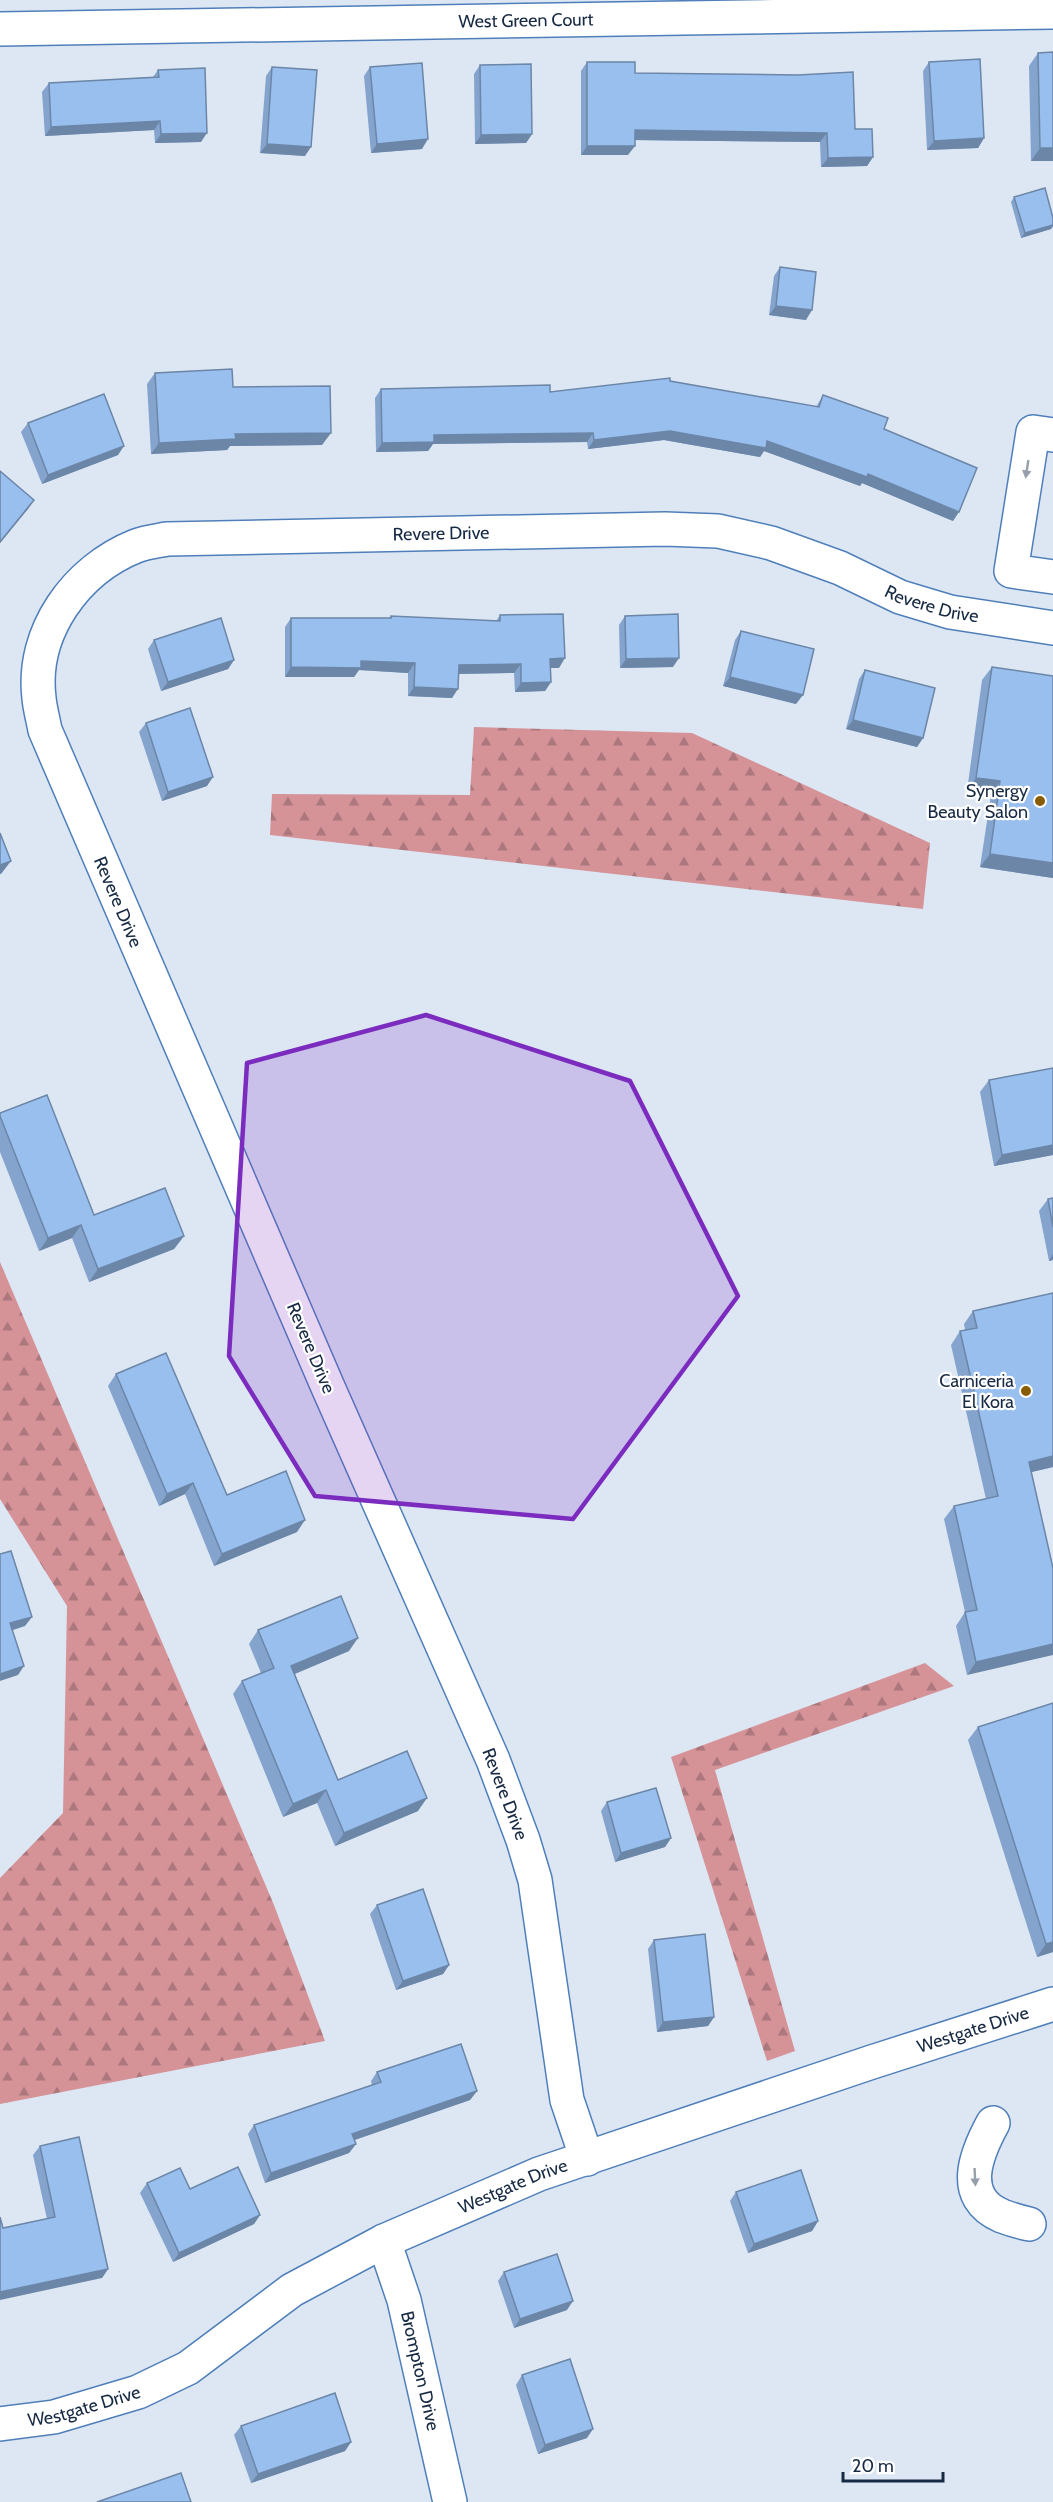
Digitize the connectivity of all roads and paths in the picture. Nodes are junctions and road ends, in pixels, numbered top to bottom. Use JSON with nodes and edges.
{"nodes":[{"id":1,"x":1053,"y":12,"type":"edge"},
{"id":2,"x":0,"y":29,"type":"edge"},
{"id":3,"x":1053,"y":435,"type":"edge"},
{"id":4,"x":1053,"y":577,"type":"edge"},
{"id":5,"x":1053,"y":628,"type":"edge"},
{"id":6,"x":1053,"y":2004,"type":"edge"},
{"id":7,"x":993,"y":2123,"type":"dead end"},
{"id":8,"x":587,"y":2159,"type":"junction"},
{"id":9,"x":1029,"y":2224,"type":"dead end"},
{"id":10,"x":384,"y":2241,"type":"junction"},
{"id":11,"x":0,"y":2424,"type":"edge"},
{"id":12,"x":450,"y":2502,"type":"edge"}],
"edges":[{"from":1,"to":2,"type":"street","name":"West Green Court"},
{"from":3,"to":4,"type":"street","one_way":true},
{"from":5,"to":8,"type":"street","name":"Revere Drive"},
{"from":6,"to":8,"type":"street","name":"Westgate Drive"},
{"from":7,"to":9,"type":"street","one_way":true},
{"from":8,"to":10,"type":"street","name":"Westgate Drive"},
{"from":10,"to":11,"type":"street","name":"Westgate Drive"},
{"from":10,"to":12,"type":"street","name":"Brompton Drive"}]}
